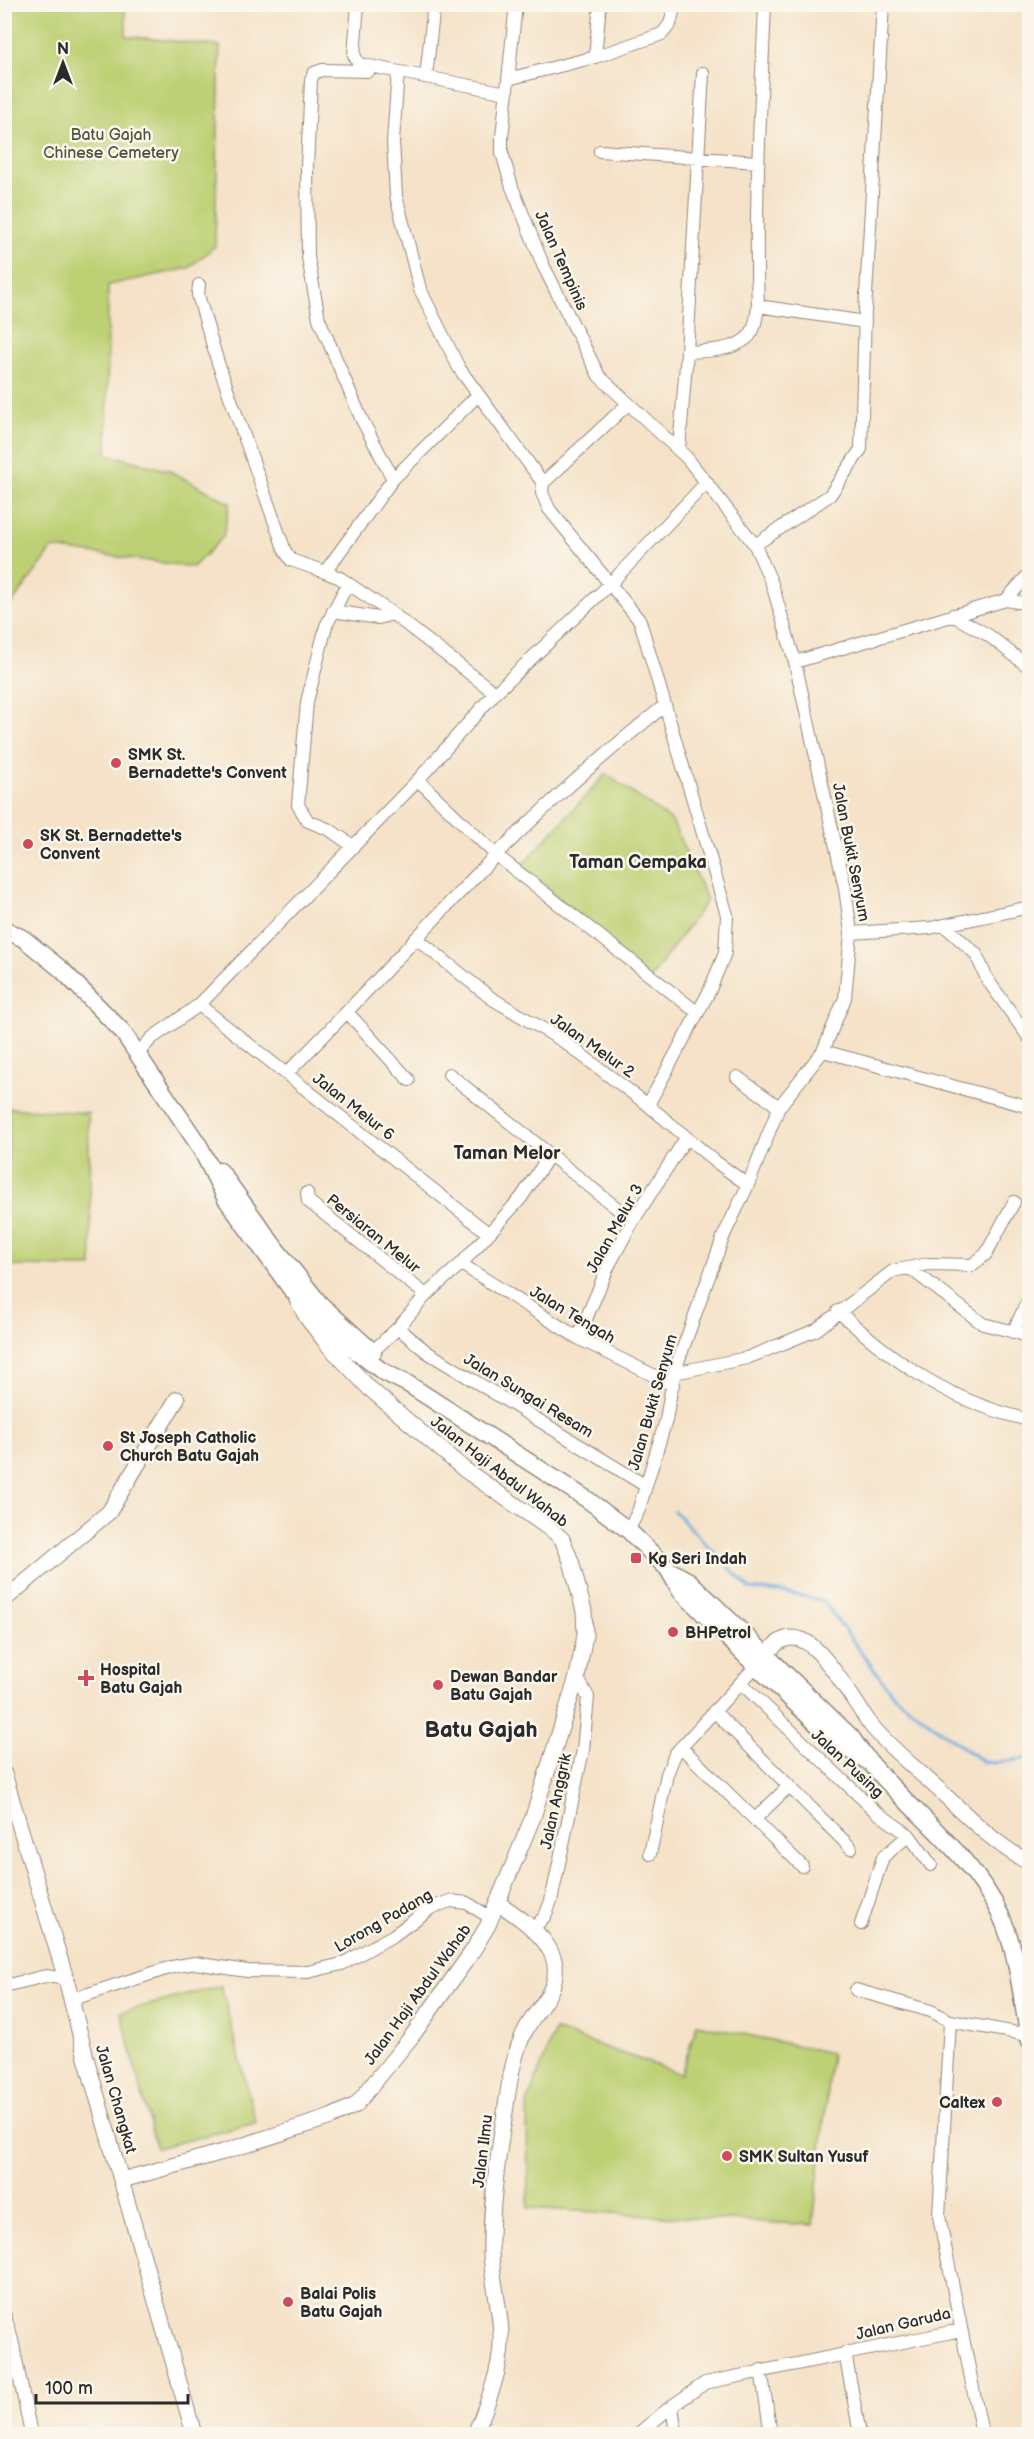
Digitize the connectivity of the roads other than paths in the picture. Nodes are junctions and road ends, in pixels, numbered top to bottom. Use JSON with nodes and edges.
{"nodes":[{"id":1,"x":358,"y":4,"type":"edge"},
{"id":2,"x":434,"y":4,"type":"edge"},
{"id":3,"x":516,"y":4,"type":"edge"},
{"id":4,"x":600,"y":4,"type":"edge"},
{"id":5,"x":675,"y":4,"type":"edge"},
{"id":6,"x":765,"y":4,"type":"edge"},
{"id":7,"x":883,"y":4,"type":"edge"},
{"id":8,"x":595,"y":57,"type":"junction"},
{"id":9,"x":372,"y":67,"type":"junction"},
{"id":10,"x":398,"y":72,"type":"junction"},
{"id":11,"x":703,"y":73,"type":"dead end"},
{"id":12,"x":426,"y":77,"type":"junction"},
{"id":13,"x":508,"y":79,"type":"junction"},
{"id":14,"x":507,"y":93,"type":"junction"},
{"id":15,"x":600,"y":151,"type":"dead end"},
{"id":16,"x":697,"y":157,"type":"junction"},
{"id":17,"x":757,"y":162,"type":"junction"},
{"id":18,"x":199,"y":285,"type":"dead end"},
{"id":19,"x":758,"y":306,"type":"junction"},
{"id":20,"x":865,"y":322,"type":"junction"},
{"id":21,"x":687,"y":352,"type":"junction"},
{"id":22,"x":478,"y":395,"type":"junction"},
{"id":23,"x":628,"y":404,"type":"junction"},
{"id":24,"x":679,"y":449,"type":"junction"},
{"id":25,"x":393,"y":479,"type":"junction"},
{"id":26,"x":707,"y":482,"type":"junction"},
{"id":27,"x":543,"y":483,"type":"junction"},
{"id":28,"x":755,"y":545,"type":"junction"},
{"id":29,"x":325,"y":572,"type":"junction"},
{"id":30,"x":1029,"y":573,"type":"edge"},
{"id":31,"x":347,"y":585,"type":"junction"},
{"id":32,"x":609,"y":585,"type":"junction"},
{"id":33,"x":1006,"y":600,"type":"junction"},
{"id":34,"x":1029,"y":604,"type":"edge"},
{"id":35,"x":973,"y":609,"type":"junction"},
{"id":36,"x":333,"y":611,"type":"junction"},
{"id":37,"x":393,"y":614,"type":"junction"},
{"id":38,"x":952,"y":615,"type":"junction"},
{"id":39,"x":974,"y":627,"type":"junction"},
{"id":40,"x":795,"y":662,"type":"junction"},
{"id":41,"x":1029,"y":668,"type":"edge"},
{"id":42,"x":495,"y":693,"type":"junction"},
{"id":43,"x":664,"y":706,"type":"junction"},
{"id":44,"x":418,"y":780,"type":"junction"},
{"id":45,"x":353,"y":846,"type":"junction"},
{"id":46,"x":496,"y":855,"type":"junction"},
{"id":47,"x":1029,"y":907,"type":"edge"},
{"id":48,"x":944,"y":925,"type":"junction"},
{"id":49,"x":4,"y":929,"type":"edge"},
{"id":50,"x":851,"y":933,"type":"junction"},
{"id":51,"x":416,"y":938,"type":"junction"},
{"id":52,"x":195,"y":1008,"type":"junction"},
{"id":53,"x":348,"y":1013,"type":"junction"},
{"id":54,"x":698,"y":1013,"type":"junction"},
{"id":55,"x":1029,"y":1039,"type":"edge"},
{"id":56,"x":823,"y":1051,"type":"junction"},
{"id":57,"x":138,"y":1053,"type":"junction"},
{"id":58,"x":286,"y":1074,"type":"junction"},
{"id":59,"x":449,"y":1074,"type":"dead end"},
{"id":60,"x":738,"y":1077,"type":"dead end"},
{"id":61,"x":409,"y":1080,"type":"dead end"},
{"id":62,"x":648,"y":1105,"type":"junction"},
{"id":63,"x":779,"y":1107,"type":"junction"},
{"id":64,"x":1029,"y":1107,"type":"edge"},
{"id":65,"x":686,"y":1138,"type":"junction"},
{"id":66,"x":200,"y":1147,"type":"junction"},
{"id":67,"x":549,"y":1156,"type":"junction"},
{"id":68,"x":748,"y":1185,"type":"junction"},
{"id":69,"x":307,"y":1193,"type":"dead end"},
{"id":70,"x":1014,"y":1203,"type":"dead end"},
{"id":71,"x":633,"y":1221,"type":"junction"},
{"id":72,"x":488,"y":1233,"type":"junction"},
{"id":73,"x":461,"y":1263,"type":"junction"},
{"id":74,"x":911,"y":1269,"type":"junction"},
{"id":75,"x":291,"y":1288,"type":"junction"},
{"id":76,"x":426,"y":1295,"type":"junction"},
{"id":77,"x":1029,"y":1296,"type":"edge"},
{"id":78,"x":321,"y":1304,"type":"junction"},
{"id":79,"x":838,"y":1311,"type":"junction"},
{"id":80,"x":321,"y":1322,"type":"junction"},
{"id":81,"x":398,"y":1328,"type":"junction"},
{"id":82,"x":1013,"y":1332,"type":"junction"},
{"id":83,"x":578,"y":1338,"type":"junction"},
{"id":84,"x":1029,"y":1339,"type":"edge"},
{"id":85,"x":328,"y":1345,"type":"junction"},
{"id":86,"x":373,"y":1351,"type":"junction"},
{"id":87,"x":673,"y":1379,"type":"junction"},
{"id":88,"x":408,"y":1384,"type":"junction"},
{"id":89,"x":177,"y":1399,"type":"dead end"},
{"id":90,"x":1029,"y":1420,"type":"edge"},
{"id":91,"x":646,"y":1486,"type":"junction"},
{"id":92,"x":628,"y":1530,"type":"junction"},
{"id":93,"x":4,"y":1600,"type":"edge"},
{"id":94,"x":761,"y":1660,"type":"junction"},
{"id":95,"x":577,"y":1677,"type":"junction"},
{"id":96,"x":741,"y":1683,"type":"junction"},
{"id":97,"x":714,"y":1711,"type":"junction"},
{"id":98,"x":681,"y":1747,"type":"junction"},
{"id":99,"x":4,"y":1774,"type":"edge"},
{"id":100,"x":789,"y":1786,"type":"junction"},
{"id":101,"x":755,"y":1819,"type":"junction"},
{"id":102,"x":909,"y":1835,"type":"junction"},
{"id":103,"x":851,"y":1848,"type":"dead end"},
{"id":104,"x":650,"y":1854,"type":"dead end"},
{"id":105,"x":1029,"y":1863,"type":"edge"},
{"id":106,"x":932,"y":1865,"type":"dead end"},
{"id":107,"x":802,"y":1866,"type":"dead end"},
{"id":108,"x":498,"y":1903,"type":"junction"},
{"id":109,"x":491,"y":1918,"type":"junction"},
{"id":110,"x":861,"y":1924,"type":"dead end"},
{"id":111,"x":533,"y":1929,"type":"junction"},
{"id":112,"x":66,"y":1979,"type":"junction"},
{"id":113,"x":4,"y":1986,"type":"edge"},
{"id":114,"x":856,"y":1990,"type":"dead end"},
{"id":115,"x":70,"y":2000,"type":"junction"},
{"id":116,"x":950,"y":2021,"type":"junction"},
{"id":117,"x":1029,"y":2038,"type":"edge"},
{"id":118,"x":122,"y":2180,"type":"junction"},
{"id":119,"x":4,"y":2313,"type":"edge"},
{"id":120,"x":961,"y":2330,"type":"junction"},
{"id":121,"x":845,"y":2353,"type":"junction"},
{"id":122,"x":761,"y":2370,"type":"junction"},
{"id":123,"x":672,"y":2406,"type":"junction"},
{"id":124,"x":30,"y":2434,"type":"edge"},
{"id":125,"x":194,"y":2434,"type":"edge"},
{"id":126,"x":475,"y":2434,"type":"edge"},
{"id":127,"x":638,"y":2434,"type":"edge"},
{"id":128,"x":676,"y":2434,"type":"edge"},
{"id":129,"x":771,"y":2434,"type":"edge"},
{"id":130,"x":860,"y":2434,"type":"edge"},
{"id":131,"x":982,"y":2434,"type":"edge"}],
"edges":[{"from":1,"to":9,"type":"street"},
{"from":2,"to":12,"type":"street"},
{"from":3,"to":13,"type":"street","name":"Jalan Tempinis"},
{"from":4,"to":8,"type":"street"},
{"from":5,"to":8,"type":"street"},
{"from":6,"to":17,"type":"street"},
{"from":7,"to":20,"type":"street"},
{"from":8,"to":13,"type":"street"},
{"from":9,"to":10,"type":"street"},
{"from":9,"to":25,"type":"street"},
{"from":10,"to":12,"type":"street"},
{"from":10,"to":22,"type":"street"},
{"from":11,"to":16,"type":"street"},
{"from":12,"to":14,"type":"street"},
{"from":13,"to":14,"type":"street","name":"Jalan Tempinis"},
{"from":14,"to":23,"type":"street","name":"Jalan Tempinis"},
{"from":15,"to":16,"type":"street"},
{"from":16,"to":17,"type":"street"},
{"from":16,"to":21,"type":"street"},
{"from":17,"to":19,"type":"street"},
{"from":18,"to":29,"type":"street"},
{"from":19,"to":20,"type":"street"},
{"from":19,"to":21,"type":"street"},
{"from":20,"to":28,"type":"street"},
{"from":21,"to":24,"type":"street"},
{"from":22,"to":25,"type":"street"},
{"from":22,"to":27,"type":"street"},
{"from":23,"to":24,"type":"street","name":"Jalan Tempinis"},
{"from":23,"to":27,"type":"street"},
{"from":24,"to":26,"type":"street","name":"Jalan Tempinis"},
{"from":25,"to":29,"type":"street"},
{"from":26,"to":28,"type":"street","name":"Jalan Bukit Senyum"},
{"from":26,"to":32,"type":"street"},
{"from":27,"to":32,"type":"street"},
{"from":28,"to":40,"type":"street","name":"Jalan Bukit Senyum"},
{"from":29,"to":31,"type":"street"},
{"from":30,"to":33,"type":"street"},
{"from":31,"to":36,"type":"street"},
{"from":31,"to":37,"type":"street"},
{"from":32,"to":42,"type":"street"},
{"from":32,"to":43,"type":"street"},
{"from":33,"to":34,"type":"street"},
{"from":33,"to":35,"type":"street"},
{"from":35,"to":38,"type":"street"},
{"from":35,"to":39,"type":"street"},
{"from":36,"to":37,"type":"street"},
{"from":36,"to":45,"type":"street"},
{"from":37,"to":42,"type":"street"},
{"from":38,"to":39,"type":"street"},
{"from":38,"to":40,"type":"street"},
{"from":39,"to":41,"type":"street"},
{"from":40,"to":50,"type":"street","name":"Jalan Bukit Senyum"},
{"from":42,"to":44,"type":"street"},
{"from":43,"to":46,"type":"street"},
{"from":43,"to":54,"type":"street"},
{"from":44,"to":45,"type":"street"},
{"from":44,"to":46,"type":"street"},
{"from":45,"to":52,"type":"street"},
{"from":46,"to":51,"type":"street"},
{"from":46,"to":54,"type":"street"},
{"from":47,"to":48,"type":"street"},
{"from":48,"to":50,"type":"street"},
{"from":48,"to":55,"type":"street"},
{"from":49,"to":57,"type":"main road"},
{"from":50,"to":56,"type":"street","name":"Jalan Bukit Senyum"},
{"from":51,"to":53,"type":"street"},
{"from":51,"to":62,"type":"street","name":"Jalan Melur 2"},
{"from":52,"to":57,"type":"street"},
{"from":52,"to":58,"type":"street","name":"Jalan Melur 6"},
{"from":53,"to":58,"type":"street"},
{"from":53,"to":61,"type":"street"},
{"from":54,"to":62,"type":"street"},
{"from":56,"to":63,"type":"street","name":"Jalan Bukit Senyum"},
{"from":56,"to":64,"type":"street"},
{"from":57,"to":66,"type":"main road"},
{"from":58,"to":72,"type":"street","name":"Jalan Melur 6"},
{"from":59,"to":67,"type":"street"},
{"from":60,"to":63,"type":"street"},
{"from":62,"to":65,"type":"street","name":"Jalan Melur 2"},
{"from":63,"to":68,"type":"street","name":"Jalan Bukit Senyum"},
{"from":65,"to":68,"type":"street","name":"Jalan Melur 2"},
{"from":65,"to":71,"type":"street","name":"Jalan Melur 3"},
{"from":66,"to":75,"type":"main road"},
{"from":66,"to":78,"type":"main road"},
{"from":67,"to":71,"type":"street"},
{"from":67,"to":72,"type":"street"},
{"from":68,"to":87,"type":"street","name":"Jalan Bukit Senyum"},
{"from":69,"to":76,"type":"street","name":"Persiaran Melur"},
{"from":70,"to":74,"type":"street"},
{"from":71,"to":83,"type":"street","name":"Jalan Melur 3"},
{"from":72,"to":73,"type":"street"},
{"from":73,"to":76,"type":"street"},
{"from":73,"to":83,"type":"street","name":"Jalan Tengah"},
{"from":74,"to":79,"type":"street"},
{"from":74,"to":82,"type":"street"},
{"from":75,"to":80,"type":"main road"},
{"from":75,"to":85,"type":"street","name":"Jalan Haji Abdul Wahab"},
{"from":76,"to":81,"type":"street"},
{"from":77,"to":82,"type":"street"},
{"from":78,"to":80,"type":"main road"},
{"from":78,"to":86,"type":"main road"},
{"from":79,"to":87,"type":"street"},
{"from":79,"to":90,"type":"street"},
{"from":80,"to":85,"type":"street"},
{"from":80,"to":88,"type":"main road"},
{"from":81,"to":86,"type":"street"},
{"from":81,"to":91,"type":"street","name":"Jalan Sungai Resam"},
{"from":82,"to":84,"type":"street"},
{"from":83,"to":87,"type":"street","name":"Jalan Tengah"},
{"from":85,"to":95,"type":"street","name":"Jalan Haji Abdul Wahab"},
{"from":86,"to":88,"type":"main road"},
{"from":87,"to":91,"type":"street","name":"Jalan Bukit Senyum"},
{"from":88,"to":92,"type":"main road"},
{"from":89,"to":93,"type":"street"},
{"from":91,"to":92,"type":"street","name":"Jalan Bukit Senyum"},
{"from":92,"to":94,"type":"main road"},
{"from":94,"to":96,"type":"street"},
{"from":94,"to":105,"type":"street"},
{"from":94,"to":117,"type":"main road"},
{"from":95,"to":108,"type":"street","name":"Jalan Haji Abdul Wahab"},
{"from":95,"to":111,"type":"street","name":"Jalan Anggrik"},
{"from":96,"to":97,"type":"street"},
{"from":96,"to":102,"type":"street","name":"Jalan Pusing"},
{"from":97,"to":98,"type":"street"},
{"from":97,"to":100,"type":"street"},
{"from":98,"to":101,"type":"street"},
{"from":98,"to":104,"type":"street"},
{"from":99,"to":112,"type":"street","name":"Jalan Changkat"},
{"from":100,"to":101,"type":"street"},
{"from":100,"to":103,"type":"street"},
{"from":101,"to":107,"type":"street"},
{"from":102,"to":106,"type":"street","name":"Jalan Pusing"},
{"from":102,"to":110,"type":"street"},
{"from":108,"to":109,"type":"street","name":"Jalan Haji Abdul Wahab"},
{"from":108,"to":111,"type":"street","name":"Jalan Ilmu"},
{"from":109,"to":115,"type":"street","name":"Lorong Padang"},
{"from":109,"to":118,"type":"street","name":"Jalan Haji Abdul Wahab"},
{"from":111,"to":126,"type":"street","name":"Jalan Ilmu"},
{"from":112,"to":113,"type":"street"},
{"from":112,"to":115,"type":"street","name":"Jalan Changkat"},
{"from":114,"to":116,"type":"street"},
{"from":115,"to":118,"type":"street","name":"Jalan Changkat"},
{"from":116,"to":117,"type":"street"},
{"from":116,"to":120,"type":"street","name":"Jalan Garuda"},
{"from":118,"to":125,"type":"street","name":"Jalan Changkat"},
{"from":119,"to":124,"type":"street"},
{"from":120,"to":121,"type":"street","name":"Jalan Garuda"},
{"from":120,"to":131,"type":"street"},
{"from":121,"to":122,"type":"street","name":"Jalan Garuda"},
{"from":121,"to":130,"type":"street"},
{"from":122,"to":123,"type":"street","name":"Jalan Garuda"},
{"from":122,"to":129,"type":"street"},
{"from":123,"to":127,"type":"street","name":"Jalan Garuda"},
{"from":123,"to":128,"type":"street"}]}
